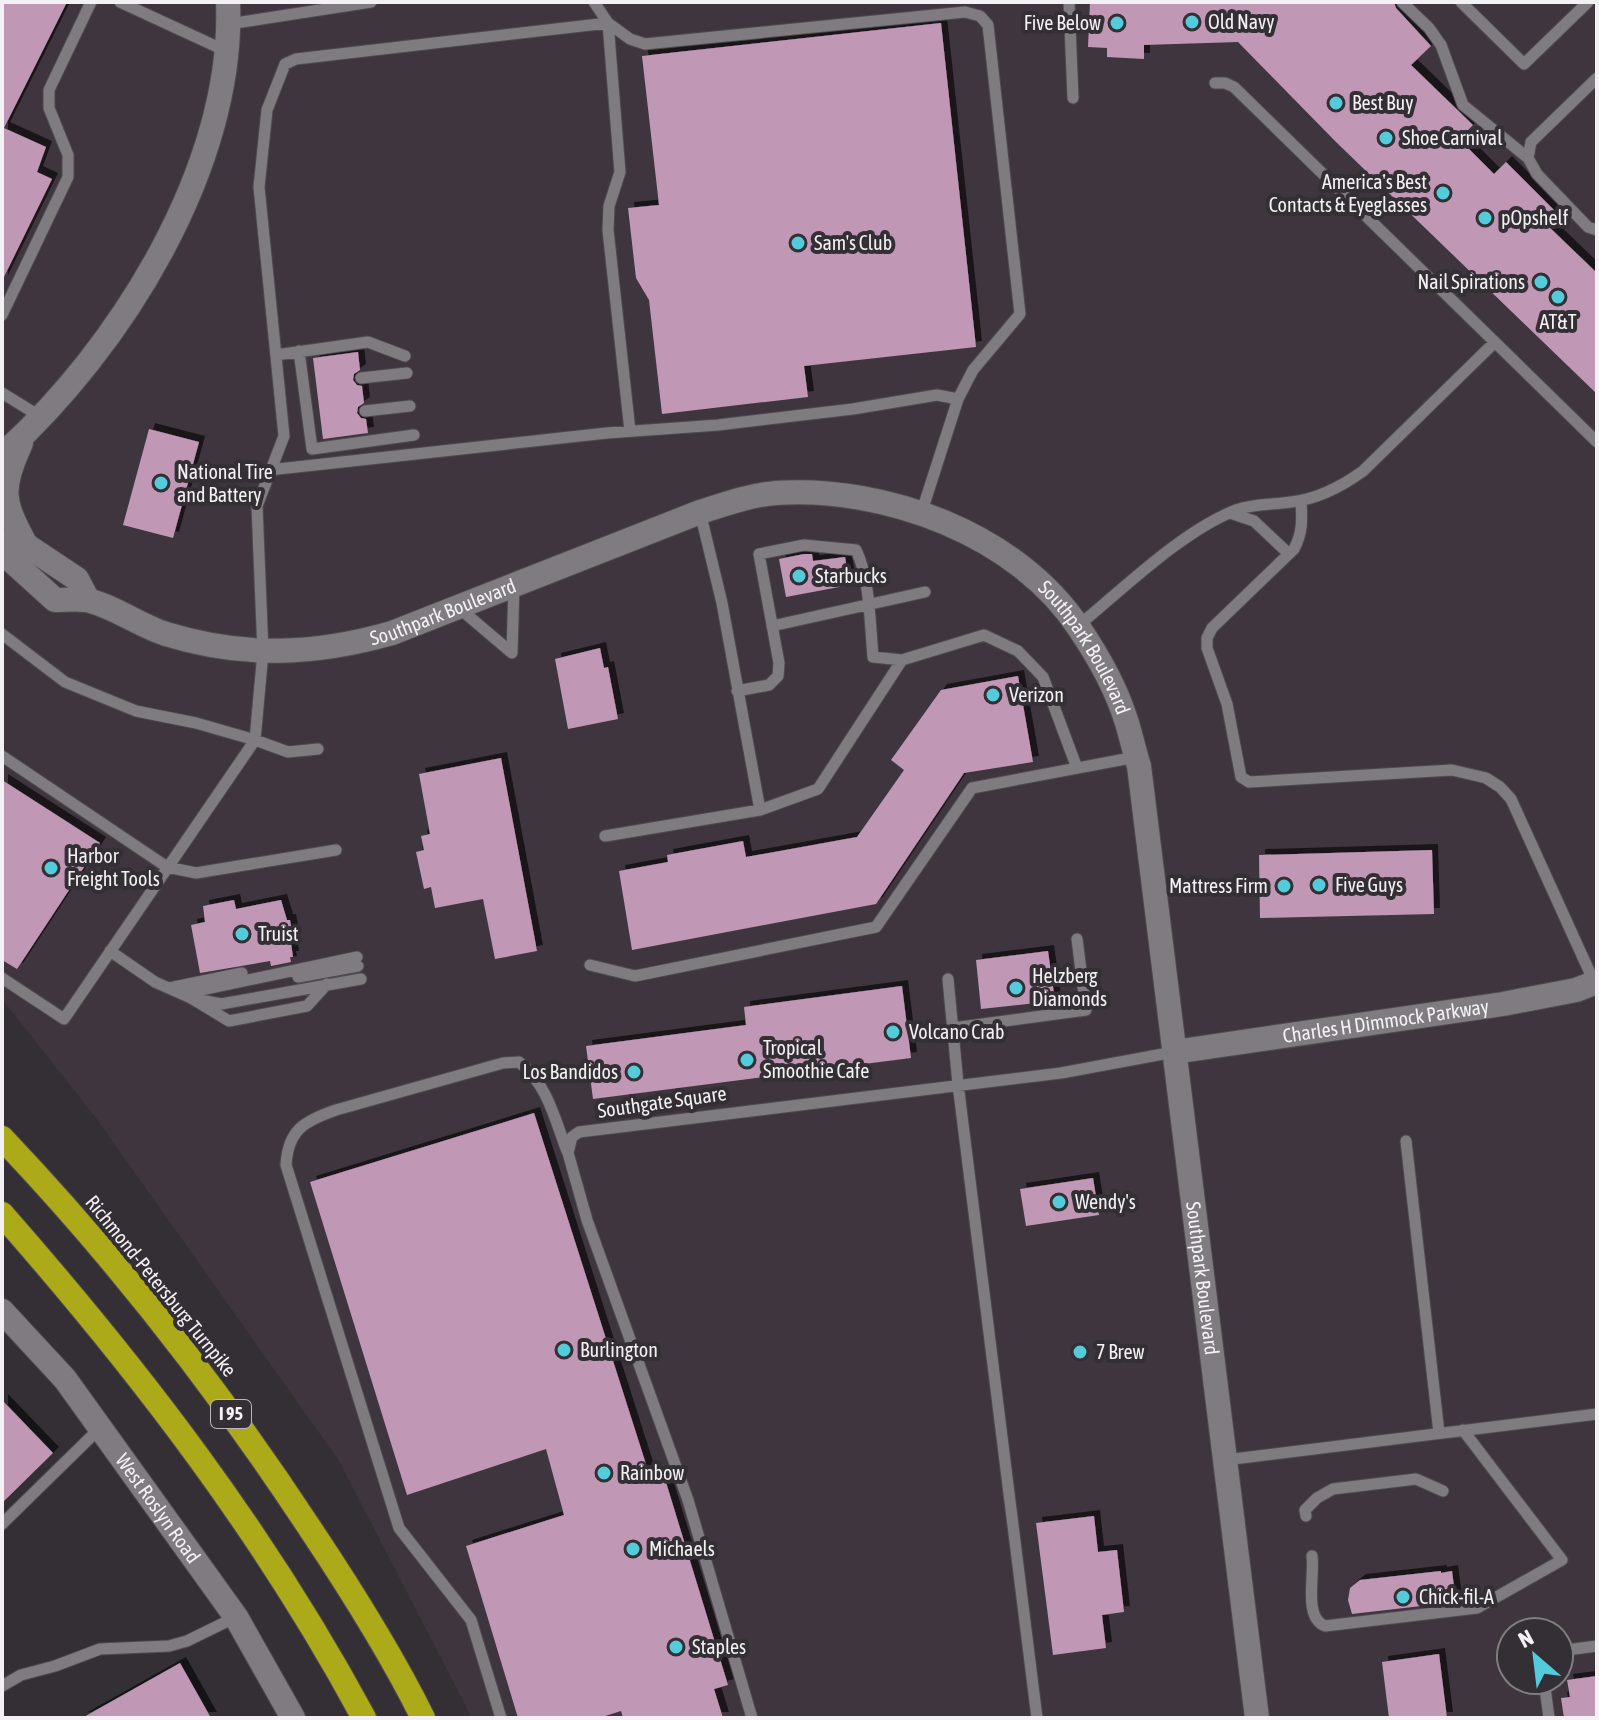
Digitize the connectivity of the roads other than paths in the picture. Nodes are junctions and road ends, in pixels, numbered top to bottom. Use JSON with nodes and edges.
{"nodes":[{"id":1,"x":91,"y":2,"type":"edge"},
{"id":2,"x":120,"y":2,"type":"edge"},
{"id":3,"x":371,"y":2,"type":"edge"},
{"id":4,"x":594,"y":2,"type":"edge"},
{"id":5,"x":1069,"y":2,"type":"edge"},
{"id":6,"x":1402,"y":2,"type":"edge"},
{"id":7,"x":1461,"y":2,"type":"edge"},
{"id":8,"x":1588,"y":2,"type":"edge"},
{"id":9,"x":229,"y":13,"type":"edge"},
{"id":10,"x":608,"y":23,"type":"junction"},
{"id":11,"x":226,"y":51,"type":"junction"},
{"id":12,"x":1597,"y":78,"type":"edge"},
{"id":13,"x":1215,"y":83,"type":"dead end"},
{"id":14,"x":1073,"y":98,"type":"dead end"},
{"id":15,"x":1528,"y":158,"type":"junction"},
{"id":16,"x":1597,"y":230,"type":"edge"},
{"id":17,"x":2,"y":315,"type":"edge"},
{"id":18,"x":1494,"y":343,"type":"junction"},
{"id":19,"x":299,"y":351,"type":"junction"},
{"id":20,"x":276,"y":355,"type":"junction"},
{"id":21,"x":405,"y":356,"type":"dead end"},
{"id":22,"x":407,"y":373,"type":"dead end"},
{"id":23,"x":361,"y":378,"type":"dead end"},
{"id":24,"x":2,"y":393,"type":"edge"},
{"id":25,"x":958,"y":399,"type":"junction"},
{"id":26,"x":410,"y":406,"type":"dead end"},
{"id":27,"x":365,"y":411,"type":"dead end"},
{"id":28,"x":34,"y":425,"type":"junction"},
{"id":29,"x":630,"y":431,"type":"junction"},
{"id":30,"x":414,"y":435,"type":"dead end"},
{"id":31,"x":1597,"y":442,"type":"edge"},
{"id":32,"x":2,"y":455,"type":"edge"},
{"id":33,"x":269,"y":470,"type":"junction"},
{"id":34,"x":1301,"y":501,"type":"junction"},
{"id":35,"x":700,"y":512,"type":"junction"},
{"id":36,"x":1230,"y":513,"type":"junction"},
{"id":37,"x":921,"y":514,"type":"junction"},
{"id":38,"x":2,"y":522,"type":"edge"},
{"id":39,"x":26,"y":545,"type":"junction"},
{"id":40,"x":2,"y":552,"type":"edge"},
{"id":41,"x":1289,"y":554,"type":"junction"},
{"id":42,"x":514,"y":585,"type":"junction"},
{"id":43,"x":925,"y":592,"type":"dead end"},
{"id":44,"x":88,"y":600,"type":"junction"},
{"id":45,"x":867,"y":604,"type":"junction"},
{"id":46,"x":459,"y":608,"type":"junction"},
{"id":47,"x":772,"y":626,"type":"junction"},
{"id":48,"x":1078,"y":626,"type":"junction"},
{"id":49,"x":2,"y":634,"type":"edge"},
{"id":50,"x":263,"y":652,"type":"junction"},
{"id":51,"x":902,"y":660,"type":"junction"},
{"id":52,"x":737,"y":691,"type":"junction"},
{"id":53,"x":255,"y":740,"type":"junction"},
{"id":54,"x":318,"y":749,"type":"dead end"},
{"id":55,"x":2,"y":756,"type":"edge"},
{"id":56,"x":1136,"y":757,"type":"junction"},
{"id":57,"x":1077,"y":768,"type":"junction"},
{"id":58,"x":760,"y":810,"type":"junction"},
{"id":59,"x":605,"y":836,"type":"dead end"},
{"id":60,"x":336,"y":850,"type":"dead end"},
{"id":61,"x":167,"y":867,"type":"junction"},
{"id":62,"x":1077,"y":939,"type":"dead end"},
{"id":63,"x":110,"y":951,"type":"junction"},
{"id":64,"x":324,"y":964,"type":"junction"},
{"id":65,"x":590,"y":965,"type":"dead end"},
{"id":66,"x":2,"y":978,"type":"edge"},
{"id":67,"x":294,"y":978,"type":"dead end"},
{"id":68,"x":361,"y":979,"type":"dead end"},
{"id":69,"x":948,"y":979,"type":"dead end"},
{"id":70,"x":274,"y":982,"type":"dead end"},
{"id":71,"x":327,"y":984,"type":"junction"},
{"id":72,"x":1596,"y":984,"type":"edge"},
{"id":73,"x":168,"y":988,"type":"junction"},
{"id":74,"x":186,"y":996,"type":"junction"},
{"id":75,"x":953,"y":1028,"type":"junction"},
{"id":76,"x":1174,"y":1052,"type":"junction"},
{"id":77,"x":958,"y":1084,"type":"junction"},
{"id":78,"x":2,"y":1138,"type":"edge"},
{"id":79,"x":1406,"y":1141,"type":"dead end"},
{"id":80,"x":568,"y":1153,"type":"junction"},
{"id":81,"x":2,"y":1214,"type":"edge"},
{"id":82,"x":2,"y":1311,"type":"edge"},
{"id":83,"x":1597,"y":1414,"type":"edge"},
{"id":84,"x":100,"y":1428,"type":"junction"},
{"id":85,"x":1463,"y":1430,"type":"junction"},
{"id":86,"x":1439,"y":1433,"type":"junction"},
{"id":87,"x":1225,"y":1460,"type":"junction"},
{"id":88,"x":1443,"y":1491,"type":"dead end"},
{"id":89,"x":1306,"y":1516,"type":"dead end"},
{"id":90,"x":2,"y":1524,"type":"edge"},
{"id":91,"x":1312,"y":1556,"type":"dead end"},
{"id":92,"x":236,"y":1617,"type":"junction"},
{"id":93,"x":1597,"y":1646,"type":"edge"},
{"id":94,"x":1575,"y":1649,"type":"edge"},
{"id":95,"x":2,"y":1686,"type":"edge"},
{"id":96,"x":1546,"y":1696,"type":"edge"},
{"id":97,"x":293,"y":1718,"type":"edge"},
{"id":98,"x":364,"y":1718,"type":"edge"},
{"id":99,"x":423,"y":1718,"type":"edge"},
{"id":100,"x":501,"y":1718,"type":"edge"},
{"id":101,"x":752,"y":1718,"type":"edge"},
{"id":102,"x":1037,"y":1718,"type":"edge"},
{"id":103,"x":1257,"y":1718,"type":"edge"},
{"id":104,"x":1549,"y":1718,"type":"edge"}],
"edges":[{"from":1,"to":17,"type":"lane"},
{"from":2,"to":11,"type":"lane"},
{"from":3,"to":9,"type":"lane"},
{"from":4,"to":10,"type":"lane"},
{"from":5,"to":14,"type":"lane"},
{"from":6,"to":15,"type":"lane"},
{"from":7,"to":8,"type":"lane"},
{"from":9,"to":11,"type":"street"},
{"from":10,"to":20,"type":"lane"},
{"from":10,"to":25,"type":"lane"},
{"from":10,"to":29,"type":"lane"},
{"from":11,"to":28,"type":"street"},
{"from":12,"to":15,"type":"lane"},
{"from":13,"to":18,"type":"lane"},
{"from":15,"to":16,"type":"lane"},
{"from":18,"to":31,"type":"lane"},
{"from":18,"to":34,"type":"lane"},
{"from":19,"to":20,"type":"lane"},
{"from":19,"to":21,"type":"lane"},
{"from":19,"to":30,"type":"lane"},
{"from":20,"to":33,"type":"lane"},
{"from":22,"to":23,"type":"lane"},
{"from":24,"to":28,"type":"lane"},
{"from":25,"to":29,"type":"lane"},
{"from":25,"to":37,"type":"lane"},
{"from":26,"to":27,"type":"lane"},
{"from":28,"to":32,"type":"street"},
{"from":28,"to":39,"type":"street"},
{"from":29,"to":33,"type":"lane"},
{"from":33,"to":50,"type":"lane"},
{"from":34,"to":36,"type":"lane"},
{"from":34,"to":41,"type":"lane"},
{"from":35,"to":37,"type":"street","name":"Southpark Boulevard"},
{"from":35,"to":42,"type":"street","name":"Southpark Boulevard"},
{"from":35,"to":52,"type":"lane"},
{"from":36,"to":41,"type":"lane"},
{"from":36,"to":48,"type":"lane"},
{"from":37,"to":48,"type":"street","name":"Southpark Boulevard"},
{"from":38,"to":39,"type":"street","name":"Southpark Boulevard"},
{"from":39,"to":44,"type":"street","name":"Southpark Boulevard"},
{"from":40,"to":44,"type":"street","name":"Southpark Boulevard"},
{"from":41,"to":72,"type":"lane"},
{"from":42,"to":46,"type":"street","name":"Southpark Boulevard"},
{"from":42,"to":46,"type":"lane"},
{"from":43,"to":45,"type":"lane"},
{"from":44,"to":50,"type":"street","name":"Southpark Boulevard"},
{"from":45,"to":47,"type":"lane"},
{"from":45,"to":47,"type":"lane"},
{"from":45,"to":51,"type":"lane"},
{"from":46,"to":50,"type":"street","name":"Southpark Boulevard"},
{"from":47,"to":52,"type":"lane"},
{"from":48,"to":56,"type":"street","name":"Southpark Boulevard"},
{"from":49,"to":53,"type":"lane"},
{"from":50,"to":53,"type":"lane"},
{"from":51,"to":57,"type":"lane"},
{"from":51,"to":58,"type":"lane"},
{"from":52,"to":58,"type":"lane"},
{"from":53,"to":54,"type":"lane"},
{"from":53,"to":61,"type":"lane"},
{"from":55,"to":61,"type":"lane"},
{"from":56,"to":57,"type":"lane"},
{"from":56,"to":76,"type":"street","name":"Southpark Boulevard"},
{"from":57,"to":65,"type":"lane"},
{"from":58,"to":59,"type":"lane"},
{"from":60,"to":61,"type":"lane"},
{"from":61,"to":63,"type":"lane"},
{"from":62,"to":75,"type":"lane"},
{"from":63,"to":66,"type":"lane"},
{"from":63,"to":73,"type":"lane"},
{"from":64,"to":67,"type":"lane"},
{"from":64,"to":73,"type":"lane"},
{"from":64,"to":74,"type":"lane"},
{"from":68,"to":71,"type":"lane"},
{"from":69,"to":75,"type":"lane"},
{"from":70,"to":74,"type":"lane"},
{"from":71,"to":74,"type":"lane"},
{"from":71,"to":74,"type":"lane"},
{"from":72,"to":76,"type":"street","name":"Charles H Dimmock Parkway"},
{"from":73,"to":74,"type":"lane"},
{"from":75,"to":77,"type":"lane"},
{"from":76,"to":77,"type":"lane","name":"Southgate Square"},
{"from":76,"to":87,"type":"street","name":"Southpark Boulevard"},
{"from":77,"to":80,"type":"lane","name":"Southgate Square"},
{"from":77,"to":102,"type":"lane"},
{"from":78,"to":99,"type":"highway","name":"Richmond-Petersburg Turnpike","number":"I 95"},
{"from":79,"to":86,"type":"lane"},
{"from":80,"to":100,"type":"lane"},
{"from":80,"to":101,"type":"lane"},
{"from":81,"to":98,"type":"highway","number":"I 95"},
{"from":82,"to":84,"type":"street","name":"West Roslyn Road"},
{"from":83,"to":85,"type":"lane"},
{"from":84,"to":90,"type":"lane"},
{"from":84,"to":92,"type":"street","name":"West Roslyn Road"},
{"from":85,"to":86,"type":"lane"},
{"from":85,"to":91,"type":"lane"},
{"from":86,"to":87,"type":"lane"},
{"from":87,"to":103,"type":"street","name":"Southpark Boulevard"},
{"from":88,"to":89,"type":"lane"},
{"from":92,"to":95,"type":"lane"},
{"from":92,"to":97,"type":"street","name":"West Roslyn Road"},
{"from":93,"to":94,"type":"lane"},
{"from":96,"to":104,"type":"lane"}]}
